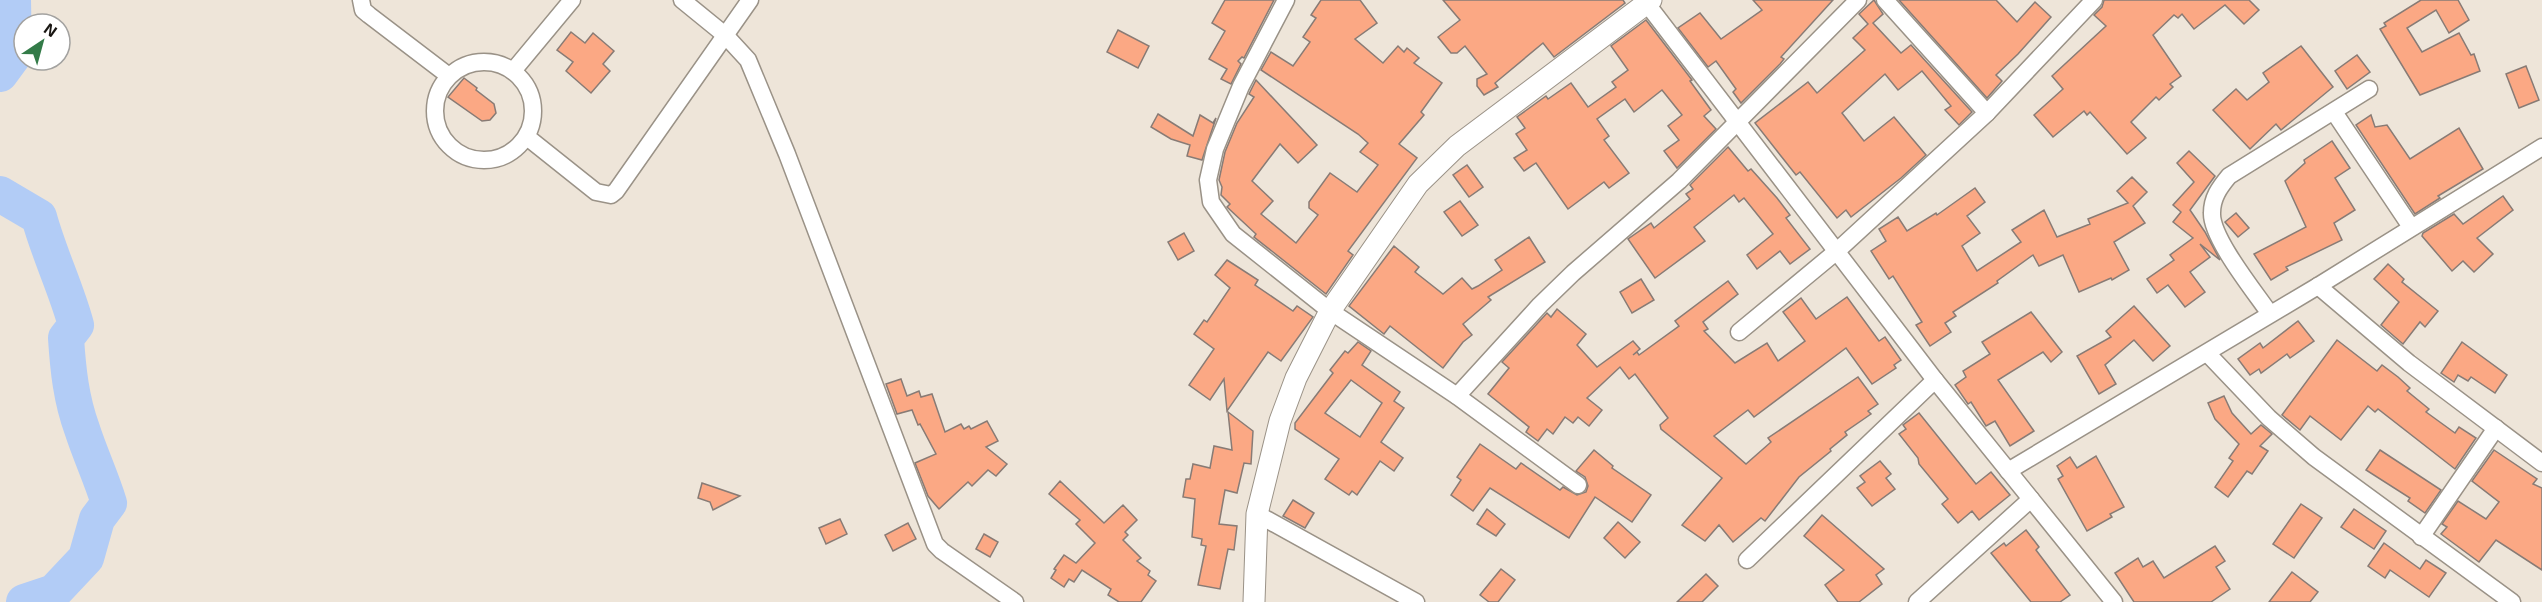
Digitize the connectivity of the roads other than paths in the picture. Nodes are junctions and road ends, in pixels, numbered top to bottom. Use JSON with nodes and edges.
{"nodes":[{"id":1,"x":361,"y":0,"type":"edge"},
{"id":2,"x":572,"y":0,"type":"edge"},
{"id":3,"x":682,"y":0,"type":"edge"},
{"id":4,"x":750,"y":0,"type":"edge"},
{"id":5,"x":1286,"y":0,"type":"edge"},
{"id":6,"x":1858,"y":0,"type":"edge"},
{"id":7,"x":1885,"y":0,"type":"edge"},
{"id":8,"x":2094,"y":0,"type":"edge"},
{"id":9,"x":1647,"y":1,"type":"edge"},
{"id":10,"x":725,"y":34,"type":"junction"},
{"id":11,"x":513,"y":71,"type":"junction"},
{"id":12,"x":449,"y":76,"type":"junction"},
{"id":13,"x":2369,"y":89,"type":"dead end"},
{"id":14,"x":2334,"y":112,"type":"junction"},
{"id":15,"x":1987,"y":113,"type":"junction"},
{"id":16,"x":1738,"y":121,"type":"junction"},
{"id":17,"x":527,"y":137,"type":"junction"},
{"id":18,"x":2542,"y":147,"type":"edge"},
{"id":19,"x":2411,"y":227,"type":"junction"},
{"id":20,"x":1838,"y":251,"type":"junction"},
{"id":21,"x":2318,"y":286,"type":"junction"},
{"id":22,"x":1330,"y":311,"type":"junction"},
{"id":23,"x":2270,"y":314,"type":"junction"},
{"id":24,"x":1739,"y":332,"type":"dead end"},
{"id":25,"x":2207,"y":353,"type":"junction"},
{"id":26,"x":1935,"y":380,"type":"junction"},
{"id":27,"x":1457,"y":396,"type":"junction"},
{"id":28,"x":2496,"y":428,"type":"junction"},
{"id":29,"x":2542,"y":463,"type":"edge"},
{"id":30,"x":2008,"y":471,"type":"junction"},
{"id":31,"x":1578,"y":485,"type":"dead end"},
{"id":32,"x":2031,"y":499,"type":"junction"},
{"id":33,"x":1257,"y":514,"type":"junction"},
{"id":34,"x":2421,"y":537,"type":"junction"},
{"id":35,"x":1747,"y":560,"type":"dead end"},
{"id":36,"x":1015,"y":602,"type":"edge"},
{"id":37,"x":1254,"y":602,"type":"edge"},
{"id":38,"x":1416,"y":602,"type":"edge"},
{"id":39,"x":1917,"y":602,"type":"edge"},
{"id":40,"x":2114,"y":602,"type":"edge"},
{"id":41,"x":2512,"y":602,"type":"edge"}],
"edges":[{"from":1,"to":12,"type":"street"},
{"from":2,"to":11,"type":"street"},
{"from":3,"to":10,"type":"street"},
{"from":4,"to":10,"type":"street"},
{"from":5,"to":22,"type":"street"},
{"from":6,"to":16,"type":"street"},
{"from":7,"to":15,"type":"street"},
{"from":8,"to":15,"type":"street"},
{"from":9,"to":16,"type":"street"},
{"from":9,"to":22,"type":"street"},
{"from":10,"to":17,"type":"street"},
{"from":10,"to":36,"type":"street"},
{"from":11,"to":12,"type":"street"},
{"from":11,"to":17,"type":"street"},
{"from":12,"to":17,"type":"street"},
{"from":13,"to":14,"type":"street"},
{"from":14,"to":19,"type":"street"},
{"from":14,"to":23,"type":"street"},
{"from":15,"to":20,"type":"street"},
{"from":16,"to":20,"type":"street"},
{"from":16,"to":27,"type":"street"},
{"from":18,"to":19,"type":"street"},
{"from":19,"to":21,"type":"street"},
{"from":20,"to":24,"type":"street"},
{"from":20,"to":26,"type":"street"},
{"from":21,"to":23,"type":"street"},
{"from":21,"to":28,"type":"street"},
{"from":22,"to":27,"type":"street"},
{"from":22,"to":33,"type":"street"},
{"from":23,"to":25,"type":"street"},
{"from":25,"to":30,"type":"street"},
{"from":25,"to":34,"type":"street"},
{"from":26,"to":30,"type":"street"},
{"from":26,"to":35,"type":"street"},
{"from":27,"to":31,"type":"street"},
{"from":28,"to":29,"type":"street"},
{"from":28,"to":34,"type":"street"},
{"from":30,"to":32,"type":"street"},
{"from":32,"to":39,"type":"street"},
{"from":32,"to":40,"type":"street"},
{"from":33,"to":37,"type":"street"},
{"from":33,"to":38,"type":"street"},
{"from":34,"to":41,"type":"street"}]}
